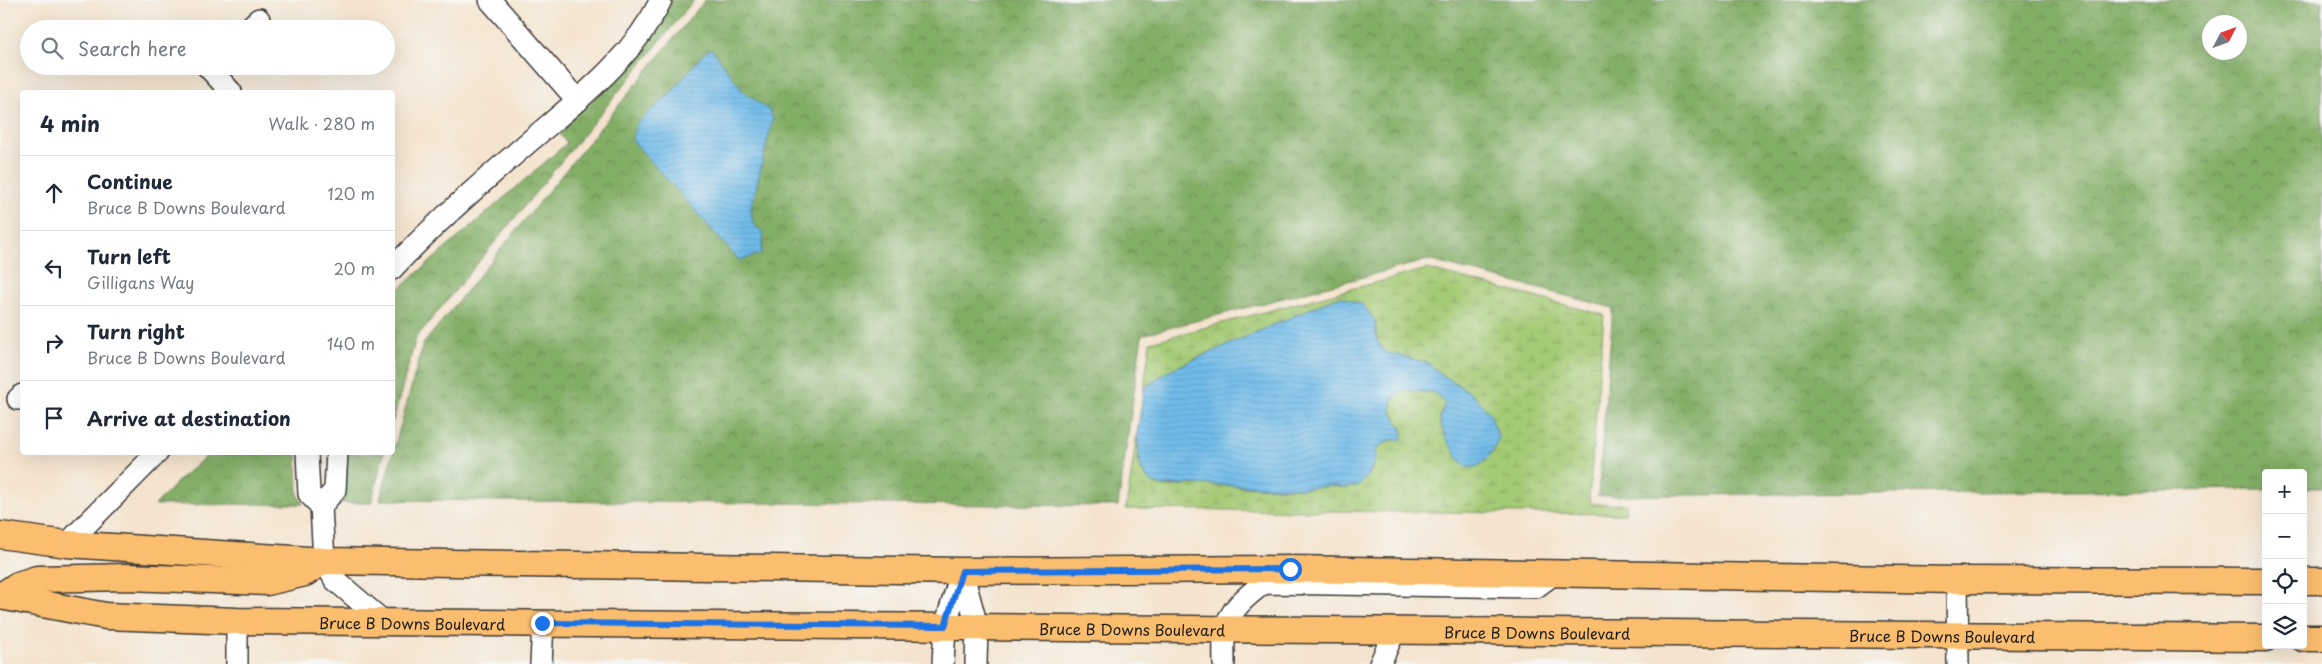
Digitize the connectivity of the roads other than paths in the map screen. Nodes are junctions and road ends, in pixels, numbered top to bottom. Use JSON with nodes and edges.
{"nodes":[{"id":1,"x":490,"y":0,"type":"edge"},
{"id":2,"x":662,"y":0,"type":"edge"},
{"id":3,"x":216,"y":75,"type":"edge"},
{"id":4,"x":229,"y":90,"type":"edge"},
{"id":5,"x":578,"y":101,"type":"junction"},
{"id":6,"x":395,"y":262,"type":"edge"},
{"id":7,"x":155,"y":455,"type":"edge"},
{"id":8,"x":308,"y":455,"type":"edge"},
{"id":9,"x":337,"y":455,"type":"edge"},
{"id":10,"x":321,"y":506,"type":"junction"},
{"id":11,"x":0,"y":535,"type":"edge"},
{"id":12,"x":67,"y":544,"type":"junction"},
{"id":13,"x":324,"y":560,"type":"junction"},
{"id":14,"x":962,"y":571,"type":"junction"},
{"id":15,"x":1555,"y":573,"type":"junction"},
{"id":16,"x":1957,"y":580,"type":"junction"},
{"id":17,"x":2262,"y":581,"type":"edge"},
{"id":18,"x":2307,"y":581,"type":"edge"},
{"id":19,"x":2322,"y":581,"type":"edge"},
{"id":20,"x":0,"y":596,"type":"edge"},
{"id":21,"x":237,"y":621,"type":"junction"},
{"id":22,"x":384,"y":622,"type":"junction"},
{"id":23,"x":542,"y":623,"type":"junction"},
{"id":24,"x":945,"y":626,"type":"junction"},
{"id":25,"x":977,"y":626,"type":"junction"},
{"id":26,"x":1225,"y":629,"type":"junction"},
{"id":27,"x":1394,"y":632,"type":"junction"},
{"id":28,"x":1958,"y":636,"type":"junction"},
{"id":29,"x":2262,"y":638,"type":"edge"},
{"id":30,"x":2307,"y":638,"type":"edge"},
{"id":31,"x":2322,"y":638,"type":"edge"},
{"id":32,"x":237,"y":664,"type":"edge"},
{"id":33,"x":541,"y":664,"type":"edge"},
{"id":34,"x":943,"y":664,"type":"edge"},
{"id":35,"x":976,"y":664,"type":"edge"},
{"id":36,"x":1224,"y":664,"type":"edge"},
{"id":37,"x":1380,"y":664,"type":"edge"},
{"id":38,"x":1958,"y":664,"type":"edge"}],
"edges":[{"from":1,"to":5,"type":"street"},
{"from":2,"to":5,"type":"street"},
{"from":3,"to":4,"type":"street"},
{"from":5,"to":6,"type":"street"},
{"from":7,"to":12,"type":"street"},
{"from":8,"to":10,"type":"street"},
{"from":9,"to":10,"type":"street"},
{"from":10,"to":13,"type":"street"},
{"from":11,"to":12,"type":"main road"},
{"from":12,"to":13,"type":"main road"},
{"from":13,"to":14,"type":"main road"},
{"from":13,"to":20,"type":"main road"},
{"from":13,"to":22,"type":"street"},
{"from":14,"to":15,"type":"main road"},
{"from":14,"to":24,"type":"street"},
{"from":14,"to":25,"type":"street"},
{"from":15,"to":16,"type":"main road"},
{"from":15,"to":26,"type":"street"},
{"from":16,"to":17,"type":"main road"},
{"from":16,"to":28,"type":"street"},
{"from":18,"to":19,"type":"main road"},
{"from":20,"to":21,"type":"main road","name":"Bruce B Downs Boulevard"},
{"from":21,"to":22,"type":"main road","name":"Bruce B Downs Boulevard"},
{"from":21,"to":32,"type":"street"},
{"from":22,"to":23,"type":"main road","name":"Bruce B Downs Boulevard"},
{"from":23,"to":24,"type":"main road","name":"Bruce B Downs Boulevard"},
{"from":23,"to":33,"type":"street"},
{"from":24,"to":25,"type":"main road","name":"Bruce B Downs Boulevard"},
{"from":24,"to":34,"type":"street"},
{"from":25,"to":26,"type":"main road","name":"Bruce B Downs Boulevard"},
{"from":25,"to":35,"type":"street"},
{"from":26,"to":27,"type":"main road","name":"Bruce B Downs Boulevard"},
{"from":26,"to":36,"type":"street"},
{"from":27,"to":28,"type":"main road","name":"Bruce B Downs Boulevard"},
{"from":27,"to":37,"type":"street"},
{"from":28,"to":29,"type":"main road","name":"Bruce B Downs Boulevard"},
{"from":28,"to":38,"type":"street"},
{"from":30,"to":31,"type":"main road"}]}
